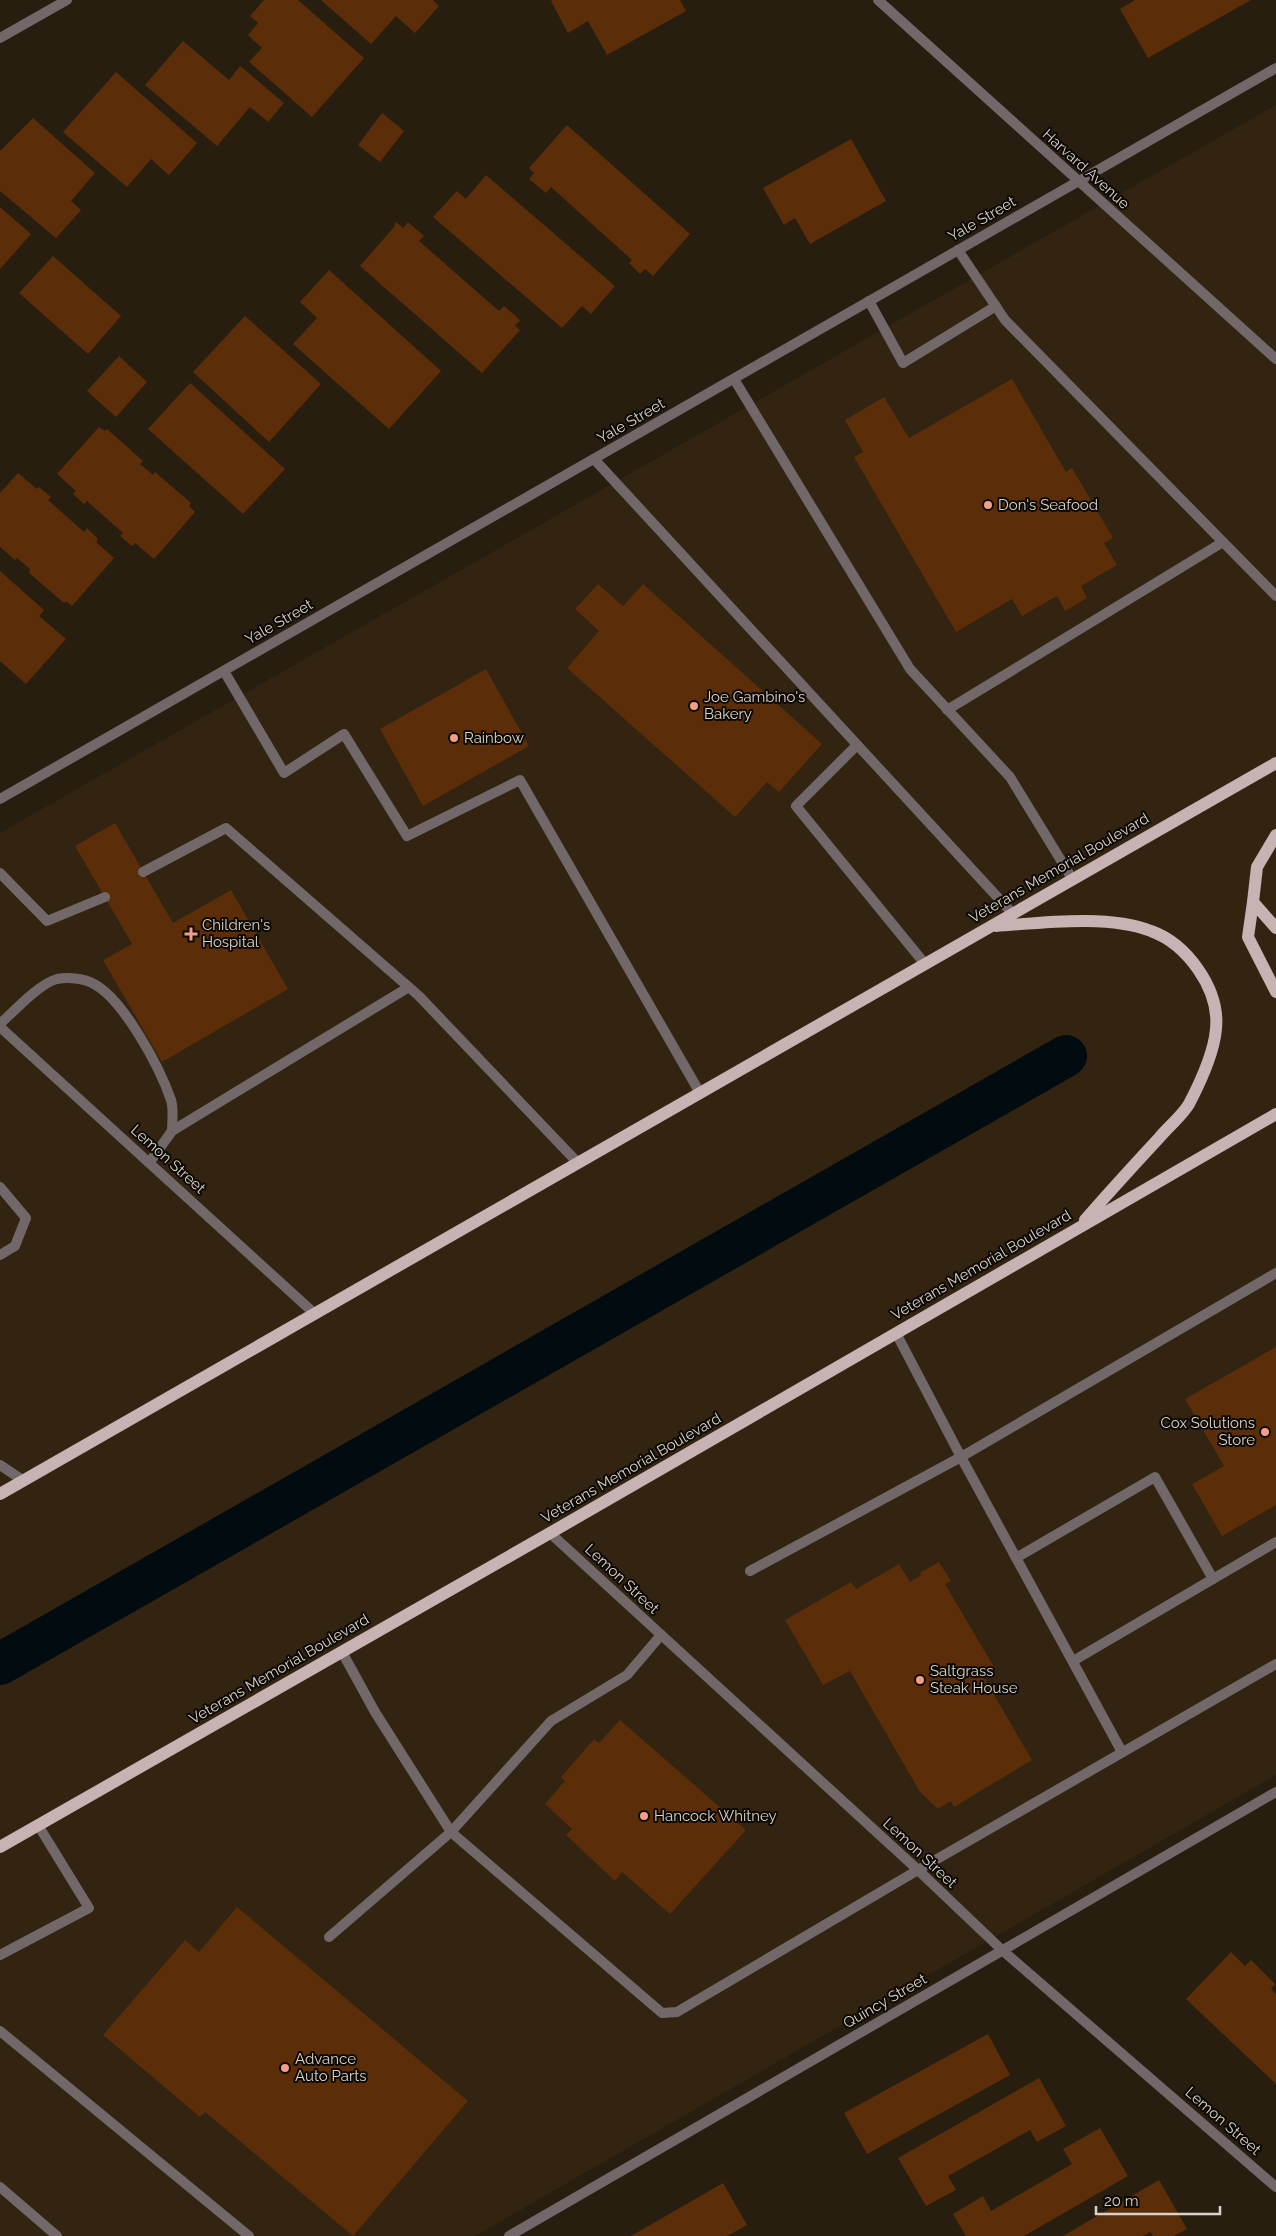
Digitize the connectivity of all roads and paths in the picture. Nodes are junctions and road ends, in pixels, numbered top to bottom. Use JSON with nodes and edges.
{"nodes":[{"id":1,"x":67,"y":0,"type":"edge"},
{"id":2,"x":878,"y":0,"type":"edge"},
{"id":3,"x":0,"y":38,"type":"edge"},
{"id":4,"x":1276,"y":68,"type":"edge"},
{"id":5,"x":1078,"y":182,"type":"junction"},
{"id":6,"x":958,"y":250,"type":"junction"},
{"id":7,"x":869,"y":301,"type":"junction"},
{"id":8,"x":996,"y":306,"type":"junction"},
{"id":9,"x":1276,"y":359,"type":"edge"},
{"id":10,"x":734,"y":379,"type":"junction"},
{"id":11,"x":594,"y":459,"type":"junction"},
{"id":12,"x":1223,"y":542,"type":"junction"},
{"id":13,"x":1276,"y":596,"type":"edge"},
{"id":14,"x":224,"y":671,"type":"junction"},
{"id":15,"x":948,"y":710,"type":"junction"},
{"id":16,"x":857,"y":745,"type":"junction"},
{"id":17,"x":1276,"y":763,"type":"edge"},
{"id":18,"x":0,"y":799,"type":"edge"},
{"id":19,"x":1276,"y":835,"type":"edge"},
{"id":20,"x":143,"y":872,"type":"dead end"},
{"id":21,"x":0,"y":873,"type":"edge"},
{"id":22,"x":1073,"y":880,"type":"junction"},
{"id":23,"x":105,"y":897,"type":"dead end"},
{"id":24,"x":1253,"y":902,"type":"junction"},
{"id":25,"x":1013,"y":914,"type":"junction"},
{"id":26,"x":991,"y":927,"type":"junction"},
{"id":27,"x":1276,"y":928,"type":"edge"},
{"id":28,"x":925,"y":964,"type":"junction"},
{"id":29,"x":409,"y":987,"type":"junction"},
{"id":30,"x":1276,"y":992,"type":"edge"},
{"id":31,"x":0,"y":1025,"type":"edge"},
{"id":32,"x":700,"y":1093,"type":"junction"},
{"id":33,"x":1276,"y":1114,"type":"edge"},
{"id":34,"x":172,"y":1130,"type":"junction"},
{"id":35,"x":150,"y":1163,"type":"junction"},
{"id":36,"x":578,"y":1163,"type":"junction"},
{"id":37,"x":0,"y":1187,"type":"edge"},
{"id":38,"x":1076,"y":1229,"type":"junction"},
{"id":39,"x":0,"y":1255,"type":"edge"},
{"id":40,"x":1276,"y":1273,"type":"edge"},
{"id":41,"x":315,"y":1314,"type":"junction"},
{"id":42,"x":896,"y":1333,"type":"junction"},
{"id":43,"x":961,"y":1457,"type":"junction"},
{"id":44,"x":0,"y":1465,"type":"edge"},
{"id":45,"x":24,"y":1481,"type":"junction"},
{"id":46,"x":0,"y":1494,"type":"edge"},
{"id":47,"x":550,"y":1533,"type":"junction"},
{"id":48,"x":1276,"y":1542,"type":"edge"},
{"id":49,"x":1016,"y":1558,"type":"junction"},
{"id":50,"x":750,"y":1570,"type":"dead end"},
{"id":51,"x":1213,"y":1579,"type":"junction"},
{"id":52,"x":661,"y":1635,"type":"junction"},
{"id":53,"x":342,"y":1652,"type":"junction"},
{"id":54,"x":1073,"y":1661,"type":"junction"},
{"id":55,"x":1276,"y":1664,"type":"edge"},
{"id":56,"x":1122,"y":1752,"type":"junction"},
{"id":57,"x":1276,"y":1792,"type":"edge"},
{"id":58,"x":38,"y":1825,"type":"junction"},
{"id":59,"x":451,"y":1832,"type":"junction"},
{"id":60,"x":0,"y":1847,"type":"edge"},
{"id":61,"x":918,"y":1870,"type":"junction"},
{"id":62,"x":330,"y":1937,"type":"dead end"},
{"id":63,"x":1002,"y":1950,"type":"junction"},
{"id":64,"x":0,"y":1955,"type":"edge"},
{"id":65,"x":0,"y":2031,"type":"edge"},
{"id":66,"x":1276,"y":2187,"type":"edge"},
{"id":67,"x":0,"y":2188,"type":"edge"},
{"id":68,"x":57,"y":2236,"type":"edge"},
{"id":69,"x":248,"y":2236,"type":"edge"},
{"id":70,"x":509,"y":2236,"type":"edge"}],
"edges":[{"from":1,"to":3,"type":"street"},
{"from":2,"to":5,"type":"street","name":"Harvard Avenue"},
{"from":4,"to":5,"type":"street","name":"Yale Street"},
{"from":5,"to":6,"type":"street","name":"Yale Street"},
{"from":5,"to":9,"type":"street","name":"Harvard Avenue"},
{"from":6,"to":7,"type":"street","name":"Yale Street"},
{"from":6,"to":8,"type":"street"},
{"from":7,"to":8,"type":"street"},
{"from":7,"to":10,"type":"street","name":"Yale Street"},
{"from":8,"to":12,"type":"street"},
{"from":10,"to":11,"type":"street","name":"Yale Street"},
{"from":10,"to":15,"type":"street"},
{"from":11,"to":14,"type":"street","name":"Yale Street"},
{"from":11,"to":16,"type":"street"},
{"from":12,"to":13,"type":"street"},
{"from":12,"to":15,"type":"street"},
{"from":14,"to":18,"type":"street","name":"Yale Street"},
{"from":14,"to":32,"type":"street"},
{"from":15,"to":22,"type":"street"},
{"from":16,"to":25,"type":"street"},
{"from":16,"to":28,"type":"street"},
{"from":17,"to":22,"type":"main road","name":"Veterans Memorial Boulevard"},
{"from":19,"to":24,"type":"main road"},
{"from":20,"to":29,"type":"street"},
{"from":21,"to":23,"type":"street"},
{"from":22,"to":25,"type":"main road","name":"Veterans Memorial Boulevard"},
{"from":24,"to":27,"type":"main road"},
{"from":24,"to":30,"type":"main road"},
{"from":25,"to":26,"type":"main road","name":"Veterans Memorial Boulevard"},
{"from":26,"to":28,"type":"main road","name":"Veterans Memorial Boulevard"},
{"from":26,"to":38,"type":"main road"},
{"from":28,"to":32,"type":"main road","name":"Veterans Memorial Boulevard"},
{"from":29,"to":34,"type":"street"},
{"from":29,"to":36,"type":"street"},
{"from":31,"to":34,"type":"street"},
{"from":31,"to":35,"type":"street","name":"Lemon Street"},
{"from":32,"to":36,"type":"main road","name":"Veterans Memorial Boulevard"},
{"from":33,"to":38,"type":"main road","name":"Veterans Memorial Boulevard"},
{"from":34,"to":35,"type":"street"},
{"from":35,"to":41,"type":"street","name":"Lemon Street"},
{"from":36,"to":41,"type":"main road","name":"Veterans Memorial Boulevard"},
{"from":37,"to":39,"type":"street"},
{"from":38,"to":42,"type":"main road","name":"Veterans Memorial Boulevard"},
{"from":40,"to":43,"type":"street"},
{"from":41,"to":45,"type":"main road","name":"Veterans Memorial Boulevard"},
{"from":42,"to":43,"type":"street"},
{"from":42,"to":47,"type":"main road","name":"Veterans Memorial Boulevard"},
{"from":43,"to":49,"type":"street"},
{"from":43,"to":50,"type":"street"},
{"from":44,"to":45,"type":"street"},
{"from":45,"to":46,"type":"main road","name":"Veterans Memorial Boulevard"},
{"from":47,"to":52,"type":"street","name":"Lemon Street"},
{"from":47,"to":53,"type":"main road","name":"Veterans Memorial Boulevard"},
{"from":48,"to":51,"type":"street"},
{"from":49,"to":51,"type":"street"},
{"from":49,"to":54,"type":"street"},
{"from":51,"to":54,"type":"street"},
{"from":52,"to":59,"type":"street"},
{"from":52,"to":61,"type":"street","name":"Lemon Street"},
{"from":53,"to":58,"type":"main road","name":"Veterans Memorial Boulevard"},
{"from":53,"to":59,"type":"street"},
{"from":54,"to":56,"type":"street"},
{"from":55,"to":56,"type":"street"},
{"from":56,"to":61,"type":"street"},
{"from":57,"to":63,"type":"street","name":"Quincy Street"},
{"from":58,"to":60,"type":"main road","name":"Veterans Memorial Boulevard"},
{"from":58,"to":64,"type":"street"},
{"from":59,"to":61,"type":"street"},
{"from":59,"to":62,"type":"street"},
{"from":61,"to":63,"type":"street","name":"Lemon Street"},
{"from":63,"to":66,"type":"street","name":"Lemon Street"},
{"from":63,"to":70,"type":"street","name":"Quincy Street"},
{"from":65,"to":69,"type":"street"},
{"from":67,"to":68,"type":"street"}]}
